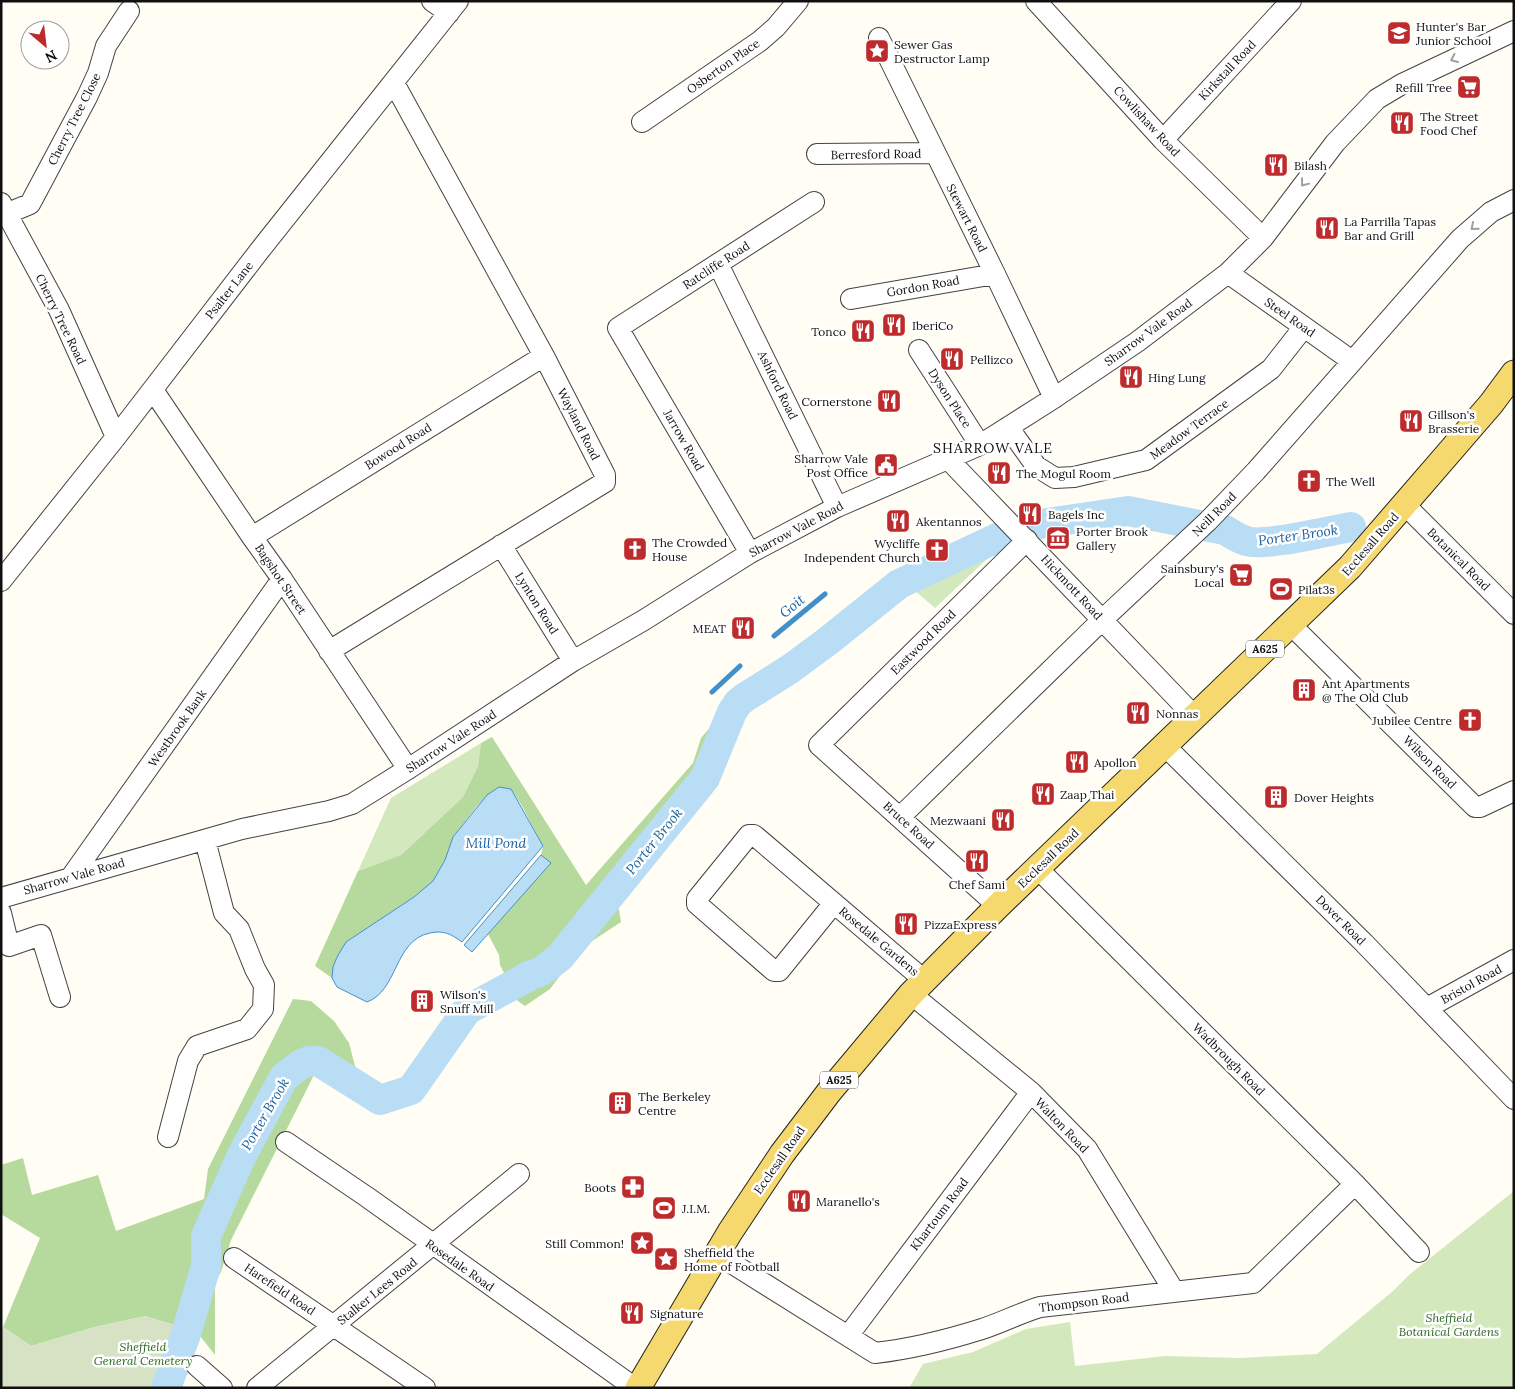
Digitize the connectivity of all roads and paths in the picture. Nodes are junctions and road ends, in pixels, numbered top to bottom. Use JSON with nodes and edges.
{"nodes":[{"id":1,"x":432,"y":1,"type":"edge"},
{"id":2,"x":798,"y":1,"type":"edge"},
{"id":3,"x":1036,"y":1,"type":"edge"},
{"id":4,"x":1291,"y":1,"type":"edge"},
{"id":5,"x":454,"y":7,"type":"edge"},
{"id":6,"x":129,"y":11,"type":"dead end"},
{"id":7,"x":1514,"y":32,"type":"edge"},
{"id":8,"x":879,"y":38,"type":"dead end"},
{"id":9,"x":394,"y":83,"type":"junction"},
{"id":10,"x":642,"y":122,"type":"dead end"},
{"id":11,"x":1163,"y":140,"type":"junction"},
{"id":12,"x":935,"y":153,"type":"junction"},
{"id":13,"x":817,"y":154,"type":"dead end"},
{"id":14,"x":1514,"y":200,"type":"edge"},
{"id":15,"x":814,"y":202,"type":"dead end"},
{"id":16,"x":3,"y":211,"type":"edge"},
{"id":17,"x":1263,"y":238,"type":"junction"},
{"id":18,"x":718,"y":264,"type":"junction"},
{"id":19,"x":1228,"y":273,"type":"junction"},
{"id":20,"x":995,"y":274,"type":"junction"},
{"id":21,"x":851,"y":299,"type":"dead end"},
{"id":22,"x":1304,"y":327,"type":"junction"},
{"id":23,"x":618,"y":328,"type":"joint"},
{"id":24,"x":920,"y":350,"type":"dead end"},
{"id":25,"x":544,"y":356,"type":"junction"},
{"id":26,"x":1352,"y":361,"type":"junction"},
{"id":27,"x":1514,"y":373,"type":"edge"},
{"id":28,"x":153,"y":390,"type":"junction"},
{"id":29,"x":1054,"y":398,"type":"junction"},
{"id":30,"x":1008,"y":427,"type":"junction"},
{"id":31,"x":116,"y":437,"type":"junction"},
{"id":32,"x":980,"y":445,"type":"junction"},
{"id":33,"x":948,"y":458,"type":"junction"},
{"id":34,"x":1404,"y":504,"type":"junction"},
{"id":35,"x":837,"y":507,"type":"junction"},
{"id":36,"x":252,"y":537,"type":"junction"},
{"id":37,"x":1026,"y":538,"type":"junction"},
{"id":38,"x":501,"y":545,"type":"junction"},
{"id":39,"x":750,"y":553,"type":"junction"},
{"id":40,"x":282,"y":578,"type":"junction"},
{"id":41,"x":1,"y":581,"type":"edge"},
{"id":42,"x":1514,"y":614,"type":"edge"},
{"id":43,"x":1102,"y":620,"type":"junction"},
{"id":44,"x":1290,"y":625,"type":"junction"},
{"id":45,"x":329,"y":651,"type":"junction"},
{"id":46,"x":573,"y":661,"type":"junction"},
{"id":47,"x":1194,"y":717,"type":"junction"},
{"id":48,"x":820,"y":745,"type":"joint"},
{"id":49,"x":1165,"y":746,"type":"junction"},
{"id":50,"x":408,"y":770,"type":"junction"},
{"id":51,"x":1514,"y":791,"type":"edge"},
{"id":52,"x":900,"y":817,"type":"junction"},
{"id":53,"x":205,"y":840,"type":"junction"},
{"id":54,"x":1037,"y":868,"type":"junction"},
{"id":55,"x":71,"y":877,"type":"junction"},
{"id":56,"x":1,"y":898,"type":"edge"},
{"id":57,"x":834,"y":903,"type":"junction"},
{"id":58,"x":998,"y":906,"type":"junction"},
{"id":59,"x":1,"y":913,"type":"edge"},
{"id":60,"x":1514,"y":960,"type":"edge"},
{"id":61,"x":917,"y":987,"type":"junction"},
{"id":62,"x":60,"y":997,"type":"dead end"},
{"id":63,"x":1427,"y":1008,"type":"junction"},
{"id":64,"x":1031,"y":1092,"type":"junction"},
{"id":65,"x":1514,"y":1099,"type":"edge"},
{"id":66,"x":168,"y":1136,"type":"dead end"},
{"id":67,"x":286,"y":1142,"type":"dead end"},
{"id":68,"x":519,"y":1174,"type":"dead end"},
{"id":69,"x":1355,"y":1184,"type":"junction"},
{"id":70,"x":433,"y":1245,"type":"junction"},
{"id":71,"x":1419,"y":1252,"type":"dead end"},
{"id":72,"x":717,"y":1254,"type":"junction"},
{"id":73,"x":234,"y":1258,"type":"dead end"},
{"id":74,"x":1174,"y":1291,"type":"junction"},
{"id":75,"x":335,"y":1326,"type":"junction"},
{"id":76,"x":848,"y":1336,"type":"junction"},
{"id":77,"x":197,"y":1366,"type":"dead end"},
{"id":78,"x":222,"y":1388,"type":"edge"},
{"id":79,"x":257,"y":1388,"type":"edge"},
{"id":80,"x":425,"y":1388,"type":"edge"},
{"id":81,"x":636,"y":1388,"type":"edge"}],
"edges":[{"from":1,"to":5,"type":"street"},
{"from":2,"to":10,"type":"street","name":"Osberton Place"},
{"from":3,"to":11,"type":"street","name":"Cowlishaw Road"},
{"from":4,"to":11,"type":"street","name":"Kirkstall Road"},
{"from":5,"to":9,"type":"street","name":"Psalter Lane"},
{"from":6,"to":16,"type":"street","name":"Cherry Tree Close"},
{"from":7,"to":17,"type":"street","name":"Sharrow Vale Road","one_way":true},
{"from":8,"to":12,"type":"street","name":"Stewart Road"},
{"from":9,"to":25,"type":"street","name":"Wayland Road"},
{"from":9,"to":28,"type":"street","name":"Psalter Lane"},
{"from":11,"to":17,"type":"street","name":"Cowlishaw Road"},
{"from":12,"to":13,"type":"street","name":"Berresford Road"},
{"from":12,"to":20,"type":"street","name":"Stewart Road"},
{"from":14,"to":26,"type":"street","name":"Neill Road","one_way":true},
{"from":15,"to":18,"type":"street","name":"Ratcliffe Road"},
{"from":16,"to":31,"type":"street","name":"Cherry Tree Road"},
{"from":17,"to":19,"type":"street","name":"Sharrow Vale Road"},
{"from":18,"to":23,"type":"street","name":"Ratcliffe Road"},
{"from":18,"to":35,"type":"street","name":"Ashford Road"},
{"from":19,"to":22,"type":"street","name":"Steel Road"},
{"from":19,"to":29,"type":"street","name":"Sharrow Vale Road"},
{"from":20,"to":21,"type":"street","name":"Gordon Road"},
{"from":20,"to":29,"type":"street","name":"Stewart Road"},
{"from":22,"to":26,"type":"street","name":"Steel Road"},
{"from":22,"to":30,"type":"street","name":"Meadow Terrace"},
{"from":23,"to":39,"type":"street","name":"Jarrow Road"},
{"from":24,"to":32,"type":"street","name":"Dyson Place"},
{"from":25,"to":36,"type":"street","name":"Bowood Road"},
{"from":25,"to":38,"type":"street","name":"Wayland Road"},
{"from":26,"to":43,"type":"street","name":"Neill Road"},
{"from":27,"to":34,"type":"main road","name":"Ecclesall Road","number":"A625"},
{"from":28,"to":31,"type":"street","name":"Psalter Lane"},
{"from":28,"to":36,"type":"street","name":"Bagshot Street"},
{"from":29,"to":30,"type":"street","name":"Sharrow Vale Road"},
{"from":30,"to":32,"type":"street","name":"Sharrow Vale Road"},
{"from":31,"to":41,"type":"street","name":"Psalter Lane"},
{"from":32,"to":33,"type":"street","name":"Sharrow Vale Road"},
{"from":33,"to":35,"type":"street","name":"Sharrow Vale Road"},
{"from":33,"to":37,"type":"street","name":"Hickmott Road"},
{"from":34,"to":42,"type":"street","name":"Botanical Road"},
{"from":34,"to":44,"type":"main road","name":"Ecclesall Road","number":"A625"},
{"from":35,"to":39,"type":"street","name":"Sharrow Vale Road"},
{"from":36,"to":40,"type":"street","name":"Bagshot Street"},
{"from":37,"to":43,"type":"street","name":"Hickmott Road"},
{"from":37,"to":48,"type":"street","name":"Eastwood Road"},
{"from":38,"to":45,"type":"street","name":"Wayland Road"},
{"from":38,"to":46,"type":"street","name":"Lynton Road"},
{"from":39,"to":46,"type":"street","name":"Sharrow Vale Road"},
{"from":40,"to":45,"type":"street","name":"Bagshot Street"},
{"from":40,"to":55,"type":"street","name":"Westbrook Bank"},
{"from":43,"to":47,"type":"street","name":"Hickmott Road"},
{"from":43,"to":52,"type":"street","name":"Neill Road"},
{"from":44,"to":47,"type":"main road","name":"Ecclesall Road","number":"A625"},
{"from":44,"to":51,"type":"street","name":"Wilson Road"},
{"from":45,"to":50,"type":"street","name":"Bagshot Street"},
{"from":46,"to":50,"type":"street","name":"Sharrow Vale Road"},
{"from":47,"to":49,"type":"main road","name":"Ecclesall Road","number":"A625"},
{"from":48,"to":52,"type":"street","name":"Bruce Road"},
{"from":49,"to":54,"type":"main road","name":"Ecclesall Road","number":"A625"},
{"from":49,"to":63,"type":"street","name":"Dover Road"},
{"from":50,"to":53,"type":"street","name":"Sharrow Vale Road"},
{"from":52,"to":58,"type":"street","name":"Bruce Road"},
{"from":53,"to":55,"type":"street","name":"Sharrow Vale Road"},
{"from":53,"to":66,"type":"street"},
{"from":54,"to":58,"type":"main road","name":"Ecclesall Road","number":"A625"},
{"from":54,"to":69,"type":"street","name":"Wadbrough Road"},
{"from":55,"to":56,"type":"street","name":"Sharrow Vale Road"},
{"from":57,"to":57,"type":"street","name":"Rosedale Gardens"},
{"from":57,"to":61,"type":"street","name":"Rosedale Gardens"},
{"from":58,"to":61,"type":"main road","name":"Ecclesall Road","number":"A625"},
{"from":59,"to":62,"type":"street"},
{"from":60,"to":63,"type":"street","name":"Bristol Road"},
{"from":61,"to":64,"type":"street","name":"Walton Road"},
{"from":61,"to":72,"type":"main road","name":"Ecclesall Road","number":"A625"},
{"from":63,"to":65,"type":"street","name":"Dover Road"},
{"from":64,"to":74,"type":"street","name":"Walton Road"},
{"from":64,"to":76,"type":"street","name":"Khartoum Road"},
{"from":67,"to":70,"type":"street","name":"Rosedale Road"},
{"from":68,"to":70,"type":"street","name":"Stalker Lees Road"},
{"from":69,"to":71,"type":"street","name":"Wadbrough Road"},
{"from":69,"to":74,"type":"street","name":"Thompson Road"},
{"from":70,"to":75,"type":"street","name":"Stalker Lees Road"},
{"from":70,"to":81,"type":"street","name":"Rosedale Road"},
{"from":72,"to":76,"type":"street","name":"Thompson Road"},
{"from":72,"to":81,"type":"main road","name":"Ecclesall Road","number":"A625"},
{"from":73,"to":75,"type":"street","name":"Harefield Road"},
{"from":74,"to":76,"type":"street","name":"Thompson Road"},
{"from":75,"to":79,"type":"street","name":"Stalker Lees Road"},
{"from":75,"to":80,"type":"street","name":"Harefield Road"},
{"from":77,"to":78,"type":"street"}]}
